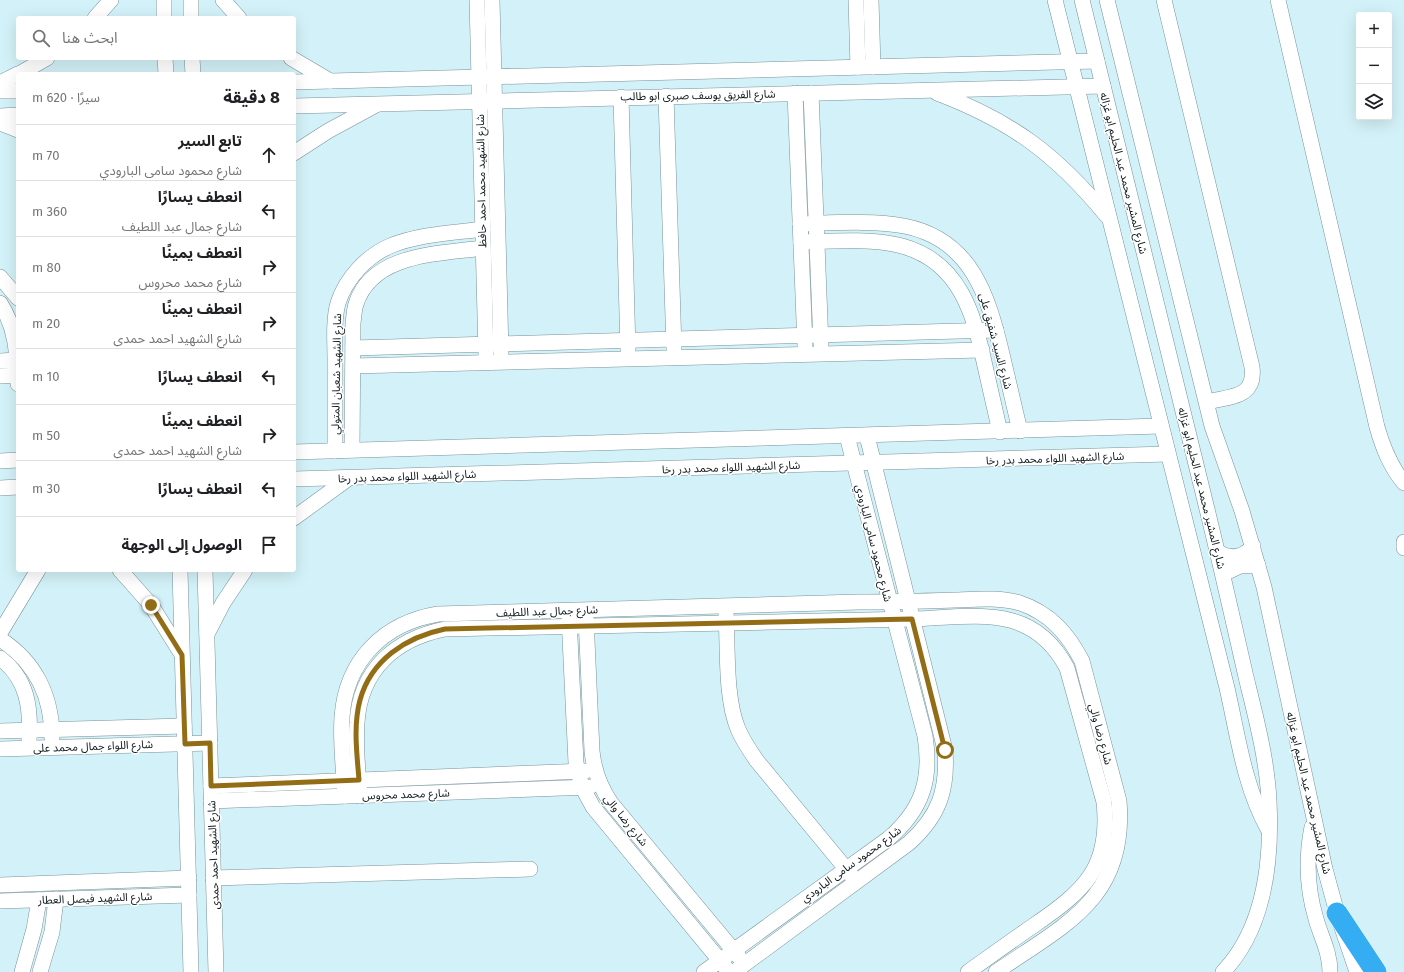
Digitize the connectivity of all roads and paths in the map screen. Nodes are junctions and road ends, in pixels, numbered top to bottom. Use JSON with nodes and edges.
{"nodes":[{"id":1,"x":111,"y":0,"type":"edge"},
{"id":2,"x":164,"y":0,"type":"edge"},
{"id":3,"x":191,"y":0,"type":"edge"},
{"id":4,"x":223,"y":0,"type":"edge"},
{"id":5,"x":477,"y":0,"type":"edge"},
{"id":6,"x":492,"y":0,"type":"edge"},
{"id":7,"x":856,"y":0,"type":"edge"},
{"id":8,"x":871,"y":0,"type":"edge"},
{"id":9,"x":1055,"y":0,"type":"edge"},
{"id":10,"x":1082,"y":0,"type":"edge"},
{"id":11,"x":1108,"y":0,"type":"edge"},
{"id":12,"x":1164,"y":0,"type":"edge"},
{"id":13,"x":1278,"y":0,"type":"edge"},
{"id":14,"x":97,"y":16,"type":"edge"},
{"id":15,"x":164,"y":16,"type":"edge"},
{"id":16,"x":191,"y":16,"type":"edge"},
{"id":17,"x":237,"y":16,"type":"edge"},
{"id":18,"x":43,"y":60,"type":"edge"},
{"id":19,"x":166,"y":60,"type":"edge"},
{"id":20,"x":192,"y":60,"type":"edge"},
{"id":21,"x":294,"y":60,"type":"edge"},
{"id":22,"x":1097,"y":61,"type":"junction"},
{"id":23,"x":1070,"y":62,"type":"junction"},
{"id":24,"x":873,"y":67,"type":"junction"},
{"id":25,"x":858,"y":68,"type":"junction"},
{"id":26,"x":22,"y":72,"type":"edge"},
{"id":27,"x":166,"y":72,"type":"edge"},
{"id":28,"x":193,"y":72,"type":"edge"},
{"id":29,"x":16,"y":75,"type":"edge"},
{"id":30,"x":479,"y":78,"type":"junction"},
{"id":31,"x":494,"y":78,"type":"junction"},
{"id":32,"x":330,"y":81,"type":"junction"},
{"id":33,"x":296,"y":82,"type":"edge"},
{"id":34,"x":0,"y":83,"type":"edge"},
{"id":35,"x":1076,"y":86,"type":"junction"},
{"id":36,"x":1103,"y":86,"type":"junction"},
{"id":37,"x":928,"y":90,"type":"junction"},
{"id":38,"x":0,"y":91,"type":"edge"},
{"id":39,"x":16,"y":91,"type":"edge"},
{"id":40,"x":795,"y":93,"type":"junction"},
{"id":41,"x":811,"y":93,"type":"junction"},
{"id":42,"x":666,"y":96,"type":"junction"},
{"id":43,"x":622,"y":97,"type":"junction"},
{"id":44,"x":495,"y":100,"type":"junction"},
{"id":45,"x":480,"y":101,"type":"junction"},
{"id":46,"x":378,"y":104,"type":"junction"},
{"id":47,"x":296,"y":106,"type":"edge"},
{"id":48,"x":16,"y":115,"type":"edge"},
{"id":49,"x":0,"y":116,"type":"edge"},
{"id":50,"x":0,"y":123,"type":"edge"},
{"id":51,"x":16,"y":129,"type":"edge"},
{"id":52,"x":296,"y":152,"type":"edge"},
{"id":53,"x":1109,"y":220,"type":"junction"},
{"id":54,"x":816,"y":223,"type":"junction"},
{"id":55,"x":800,"y":224,"type":"junction"},
{"id":56,"x":482,"y":229,"type":"junction"},
{"id":57,"x":817,"y":241,"type":"junction"},
{"id":58,"x":801,"y":242,"type":"junction"},
{"id":59,"x":483,"y":248,"type":"junction"},
{"id":60,"x":0,"y":277,"type":"edge"},
{"id":61,"x":16,"y":296,"type":"edge"},
{"id":62,"x":0,"y":303,"type":"edge"},
{"id":63,"x":996,"y":330,"type":"junction"},
{"id":64,"x":977,"y":332,"type":"junction"},
{"id":65,"x":16,"y":336,"type":"edge"},
{"id":66,"x":805,"y":336,"type":"junction"},
{"id":67,"x":821,"y":336,"type":"junction"},
{"id":68,"x":673,"y":340,"type":"junction"},
{"id":69,"x":628,"y":341,"type":"junction"},
{"id":70,"x":485,"y":344,"type":"junction"},
{"id":71,"x":501,"y":344,"type":"junction"},
{"id":72,"x":353,"y":348,"type":"junction"},
{"id":73,"x":982,"y":350,"type":"junction"},
{"id":74,"x":806,"y":354,"type":"junction"},
{"id":75,"x":821,"y":354,"type":"junction"},
{"id":76,"x":674,"y":358,"type":"junction"},
{"id":77,"x":629,"y":359,"type":"junction"},
{"id":78,"x":16,"y":360,"type":"edge"},
{"id":79,"x":0,"y":361,"type":"edge"},
{"id":80,"x":486,"y":362,"type":"junction"},
{"id":81,"x":502,"y":362,"type":"junction"},
{"id":82,"x":353,"y":366,"type":"junction"},
{"id":83,"x":0,"y":376,"type":"edge"},
{"id":84,"x":16,"y":376,"type":"edge"},
{"id":85,"x":1207,"y":402,"type":"junction"},
{"id":86,"x":1161,"y":426,"type":"junction"},
{"id":87,"x":1020,"y":431,"type":"junction"},
{"id":88,"x":1000,"y":432,"type":"junction"},
{"id":89,"x":847,"y":436,"type":"junction"},
{"id":90,"x":867,"y":436,"type":"junction"},
{"id":91,"x":352,"y":450,"type":"junction"},
{"id":92,"x":335,"y":451,"type":"junction"},
{"id":93,"x":296,"y":452,"type":"edge"},
{"id":94,"x":1168,"y":454,"type":"junction"},
{"id":95,"x":0,"y":460,"type":"edge"},
{"id":96,"x":16,"y":460,"type":"edge"},
{"id":97,"x":874,"y":463,"type":"junction"},
{"id":98,"x":854,"y":464,"type":"junction"},
{"id":99,"x":349,"y":478,"type":"junction"},
{"id":100,"x":296,"y":479,"type":"edge"},
{"id":101,"x":1404,"y":483,"type":"edge"},
{"id":102,"x":7,"y":488,"type":"edge"},
{"id":103,"x":16,"y":494,"type":"edge"},
{"id":104,"x":296,"y":517,"type":"edge"},
{"id":105,"x":1404,"y":542,"type":"edge"},
{"id":106,"x":1253,"y":546,"type":"junction"},
{"id":107,"x":1404,"y":548,"type":"edge"},
{"id":108,"x":1218,"y":552,"type":"junction"},
{"id":109,"x":1258,"y":565,"type":"junction"},
{"id":110,"x":37,"y":572,"type":"edge"},
{"id":111,"x":122,"y":572,"type":"edge"},
{"id":112,"x":180,"y":572,"type":"edge"},
{"id":113,"x":205,"y":572,"type":"edge"},
{"id":114,"x":244,"y":572,"type":"edge"},
{"id":115,"x":1223,"y":574,"type":"junction"},
{"id":116,"x":907,"y":601,"type":"junction"},
{"id":117,"x":889,"y":602,"type":"junction"},
{"id":118,"x":726,"y":606,"type":"junction"},
{"id":119,"x":569,"y":610,"type":"junction"},
{"id":120,"x":585,"y":610,"type":"junction"},
{"id":121,"x":893,"y":619,"type":"junction"},
{"id":122,"x":912,"y":619,"type":"junction"},
{"id":123,"x":726,"y":623,"type":"junction"},
{"id":124,"x":570,"y":626,"type":"junction"},
{"id":125,"x":586,"y":626,"type":"junction"},
{"id":126,"x":0,"y":633,"type":"edge"},
{"id":127,"x":207,"y":634,"type":"junction"},
{"id":128,"x":0,"y":639,"type":"edge"},
{"id":129,"x":182,"y":655,"type":"junction"},
{"id":130,"x":0,"y":658,"type":"edge"},
{"id":131,"x":1094,"y":709,"type":"junction"},
{"id":132,"x":1080,"y":714,"type":"junction"},
{"id":133,"x":184,"y":726,"type":"junction"},
{"id":134,"x":30,"y":730,"type":"junction"},
{"id":135,"x":52,"y":730,"type":"junction"},
{"id":136,"x":0,"y":731,"type":"edge"},
{"id":137,"x":210,"y":743,"type":"junction"},
{"id":138,"x":185,"y":744,"type":"junction"},
{"id":139,"x":29,"y":748,"type":"junction"},
{"id":140,"x":52,"y":748,"type":"junction"},
{"id":141,"x":0,"y":749,"type":"edge"},
{"id":142,"x":595,"y":771,"type":"junction"},
{"id":143,"x":577,"y":772,"type":"junction"},
{"id":144,"x":352,"y":780,"type":"junction"},
{"id":145,"x":211,"y":786,"type":"junction"},
{"id":146,"x":601,"y":787,"type":"junction"},
{"id":147,"x":582,"y":788,"type":"junction"},
{"id":148,"x":353,"y":796,"type":"junction"},
{"id":149,"x":211,"y":801,"type":"junction"},
{"id":150,"x":1313,"y":819,"type":"junction"},
{"id":151,"x":1269,"y":831,"type":"junction"},
{"id":152,"x":845,"y":868,"type":"junction"},
{"id":153,"x":530,"y":869,"type":"dead end"},
{"id":154,"x":189,"y":878,"type":"junction"},
{"id":155,"x":213,"y":878,"type":"junction"},
{"id":156,"x":856,"y":882,"type":"junction"},
{"id":157,"x":0,"y":885,"type":"edge"},
{"id":158,"x":189,"y":894,"type":"junction"},
{"id":159,"x":56,"y":899,"type":"junction"},
{"id":160,"x":39,"y":900,"type":"junction"},
{"id":161,"x":0,"y":901,"type":"edge"},
{"id":162,"x":1337,"y":913,"type":"junction"},
{"id":163,"x":1003,"y":947,"type":"junction"},
{"id":164,"x":733,"y":950,"type":"junction"},
{"id":165,"x":720,"y":960,"type":"junction"},
{"id":166,"x":1012,"y":961,"type":"junction"},
{"id":167,"x":743,"y":969,"type":"edge"},
{"id":168,"x":22,"y":972,"type":"edge"},
{"id":169,"x":40,"y":972,"type":"edge"},
{"id":170,"x":191,"y":972,"type":"edge"},
{"id":171,"x":216,"y":972,"type":"edge"},
{"id":172,"x":704,"y":972,"type":"edge"},
{"id":173,"x":730,"y":972,"type":"edge"},
{"id":174,"x":968,"y":972,"type":"edge"},
{"id":175,"x":996,"y":972,"type":"edge"},
{"id":176,"x":1223,"y":972,"type":"edge"},
{"id":177,"x":1330,"y":972,"type":"edge"},
{"id":178,"x":1357,"y":972,"type":"edge"},
{"id":179,"x":1376,"y":972,"type":"edge"}],
"edges":[{"from":1,"to":14,"type":"street"},
{"from":2,"to":15,"type":"street"},
{"from":3,"to":16,"type":"street"},
{"from":4,"to":17,"type":"street"},
{"from":5,"to":30,"type":"street","name":"شارع الشهيد محمد احمد حافظ"},
{"from":6,"to":31,"type":"street","name":"شارع الشهيد محمد احمد حافظ"},
{"from":7,"to":25,"type":"street"},
{"from":8,"to":24,"type":"street"},
{"from":9,"to":23,"type":"street"},
{"from":10,"to":22,"type":"street","name":"شارع المشير محمد عبد الحليم ابو غزاله"},
{"from":11,"to":85,"type":"street","name":"شارع المشير محمد عبد الحليم ابو غزاله"},
{"from":12,"to":85,"type":"street"},
{"from":13,"to":101,"type":"street"},
{"from":18,"to":26,"type":"street"},
{"from":19,"to":27,"type":"street"},
{"from":20,"to":28,"type":"street"},
{"from":21,"to":32,"type":"street"},
{"from":22,"to":23,"type":"street","name":"شارع الفريق يوسف صبرى ابو طالب"},
{"from":22,"to":36,"type":"street","name":"شارع المشير محمد عبد الحليم ابو غزاله"},
{"from":23,"to":24,"type":"street","name":"شارع الفريق يوسف صبرى ابو طالب"},
{"from":23,"to":35,"type":"street"},
{"from":24,"to":25,"type":"street","name":"شارع الفريق يوسف صبرى ابو طالب"},
{"from":25,"to":31,"type":"street","name":"شارع الفريق يوسف صبرى ابو طالب"},
{"from":29,"to":34,"type":"street"},
{"from":30,"to":31,"type":"street","name":"شارع الفريق يوسف صبرى ابو طالب"},
{"from":30,"to":32,"type":"street","name":"شارع الفريق يوسف صبرى ابو طالب"},
{"from":30,"to":45,"type":"street","name":"شارع الشهيد محمد احمد حافظ"},
{"from":31,"to":44,"type":"street","name":"شارع الشهيد محمد احمد حافظ"},
{"from":32,"to":33,"type":"street","name":"شارع الفريق يوسف صبرى ابو طالب"},
{"from":35,"to":36,"type":"street","name":"شارع الفريق يوسف صبرى ابو طالب"},
{"from":35,"to":37,"type":"street","name":"شارع الفريق يوسف صبرى ابو طالب"},
{"from":35,"to":53,"type":"street"},
{"from":36,"to":108,"type":"street","name":"شارع المشير محمد عبد الحليم ابو غزاله"},
{"from":37,"to":41,"type":"street","name":"شارع الفريق يوسف صبرى ابو طالب"},
{"from":37,"to":53,"type":"street"},
{"from":38,"to":39,"type":"street"},
{"from":40,"to":41,"type":"street","name":"شارع الفريق يوسف صبرى ابو طالب"},
{"from":40,"to":42,"type":"street","name":"شارع الفريق يوسف صبرى ابو طالب"},
{"from":40,"to":55,"type":"street"},
{"from":41,"to":54,"type":"street"},
{"from":42,"to":43,"type":"street","name":"شارع الفريق يوسف صبرى ابو طالب"},
{"from":42,"to":68,"type":"street"},
{"from":43,"to":44,"type":"street","name":"شارع الفريق يوسف صبرى ابو طالب"},
{"from":43,"to":69,"type":"street"},
{"from":44,"to":45,"type":"street","name":"شارع الفريق يوسف صبرى ابو طالب"},
{"from":44,"to":71,"type":"street","name":"شارع الشهيد محمد احمد حافظ"},
{"from":45,"to":46,"type":"street","name":"شارع الفريق يوسف صبرى ابو طالب"},
{"from":45,"to":56,"type":"street","name":"شارع الشهيد محمد احمد حافظ"},
{"from":46,"to":47,"type":"street","name":"شارع الفريق يوسف صبرى ابو طالب"},
{"from":46,"to":52,"type":"street"},
{"from":48,"to":49,"type":"street"},
{"from":50,"to":51,"type":"street"},
{"from":53,"to":86,"type":"street"},
{"from":54,"to":55,"type":"street","name":"شارع السيد شفيق على"},
{"from":54,"to":57,"type":"street"},
{"from":54,"to":63,"type":"street","name":"شارع السيد شفيق على"},
{"from":55,"to":58,"type":"street"},
{"from":56,"to":59,"type":"street","name":"شارع الشهيد محمد احمد حافظ"},
{"from":56,"to":92,"type":"street","name":"شارع الشهيد شعبان المتولي"},
{"from":57,"to":58,"type":"street","name":"شارع السيد شفيق على"},
{"from":57,"to":64,"type":"street","name":"شارع السيد شفيق على"},
{"from":57,"to":67,"type":"street"},
{"from":58,"to":66,"type":"street"},
{"from":59,"to":70,"type":"street","name":"شارع الشهيد محمد احمد حافظ"},
{"from":59,"to":72,"type":"street","name":"شارع الشهيد شعبان المتولي"},
{"from":60,"to":61,"type":"street"},
{"from":62,"to":65,"type":"street"},
{"from":63,"to":64,"type":"street"},
{"from":63,"to":87,"type":"street","name":"شارع السيد شفيق على"},
{"from":64,"to":67,"type":"street"},
{"from":64,"to":73,"type":"street","name":"شارع السيد شفيق على"},
{"from":66,"to":67,"type":"street"},
{"from":66,"to":68,"type":"street"},
{"from":66,"to":74,"type":"street"},
{"from":67,"to":75,"type":"street"},
{"from":68,"to":69,"type":"street"},
{"from":68,"to":76,"type":"street"},
{"from":69,"to":71,"type":"street"},
{"from":69,"to":77,"type":"street"},
{"from":70,"to":71,"type":"street"},
{"from":70,"to":72,"type":"street"},
{"from":70,"to":80,"type":"street","name":"شارع الشهيد محمد احمد حافظ"},
{"from":71,"to":81,"type":"street","name":"شارع الشهيد محمد احمد حافظ"},
{"from":72,"to":82,"type":"street","name":"شارع الشهيد شعبان المتولي"},
{"from":73,"to":75,"type":"street"},
{"from":73,"to":88,"type":"street","name":"شارع السيد شفيق على"},
{"from":74,"to":75,"type":"street"},
{"from":74,"to":76,"type":"street"},
{"from":76,"to":77,"type":"street"},
{"from":77,"to":81,"type":"street"},
{"from":78,"to":79,"type":"street"},
{"from":80,"to":81,"type":"street"},
{"from":80,"to":82,"type":"street"},
{"from":82,"to":91,"type":"street","name":"شارع الشهيد شعبان المتولي"},
{"from":83,"to":84,"type":"street"},
{"from":85,"to":106,"type":"street","name":"شارع المشير محمد عبد الحليم ابو غزاله"},
{"from":86,"to":87,"type":"street"},
{"from":86,"to":94,"type":"street"},
{"from":87,"to":88,"type":"street"},
{"from":88,"to":90,"type":"street"},
{"from":89,"to":90,"type":"street"},
{"from":89,"to":91,"type":"street"},
{"from":89,"to":98,"type":"street","name":"شارع محمود سامى البارودي"},
{"from":90,"to":97,"type":"street","name":"شارع محمود سامى البارودي"},
{"from":91,"to":92,"type":"street"},
{"from":92,"to":93,"type":"street"},
{"from":94,"to":97,"type":"street","name":"شارع الشهيد اللواء محمد بدر رخا"},
{"from":94,"to":151,"type":"street"},
{"from":95,"to":96,"type":"street"},
{"from":97,"to":98,"type":"street","name":"شارع الشهيد اللواء محمد بدر رخا"},
{"from":97,"to":116,"type":"street","name":"شارع محمود سامى البارودي"},
{"from":98,"to":99,"type":"street","name":"شارع الشهيد اللواء محمد بدر رخا"},
{"from":98,"to":117,"type":"street","name":"شارع محمود سامى البارودي"},
{"from":99,"to":100,"type":"street","name":"شارع الشهيد اللواء محمد بدر رخا"},
{"from":99,"to":104,"type":"street"},
{"from":102,"to":103,"type":"street"},
{"from":105,"to":107,"type":"street"},
{"from":106,"to":108,"type":"street"},
{"from":106,"to":109,"type":"street","name":"شارع المشير محمد عبد الحليم ابو غزاله"},
{"from":108,"to":115,"type":"street","name":"شارع المشير محمد عبد الحليم ابو غزاله"},
{"from":109,"to":115,"type":"street"},
{"from":109,"to":150,"type":"street","name":"شارع المشير محمد عبد الحليم ابو غزاله"},
{"from":110,"to":126,"type":"street"},
{"from":111,"to":129,"type":"street"},
{"from":112,"to":129,"type":"street"},
{"from":113,"to":127,"type":"street","name":"شارع الشهيد احمد حمدى"},
{"from":114,"to":127,"type":"street"},
{"from":115,"to":151,"type":"street","name":"شارع المشير محمد عبد الحليم ابو غزاله"},
{"from":116,"to":117,"type":"street","name":"شارع رضا والي"},
{"from":116,"to":122,"type":"street","name":"شارع محمود سامى البارودي"},
{"from":116,"to":131,"type":"street","name":"شارع رضا والي"},
{"from":117,"to":118,"type":"street","name":"شارع جمال عبد اللطيف"},
{"from":117,"to":121,"type":"street","name":"شارع محمود سامى البارودي"},
{"from":118,"to":120,"type":"street","name":"شارع جمال عبد اللطيف"},
{"from":118,"to":123,"type":"street"},
{"from":119,"to":120,"type":"street","name":"شارع جمال عبد اللطيف"},
{"from":119,"to":124,"type":"street","name":"شارع رضا والي"},
{"from":119,"to":144,"type":"street","name":"شارع جمال عبد اللطيف"},
{"from":120,"to":125,"type":"street","name":"شارع رضا والي"},
{"from":121,"to":122,"type":"street","name":"شارع رضا والي"},
{"from":121,"to":123,"type":"street","name":"شارع جمال عبد اللطيف"},
{"from":121,"to":152,"type":"street","name":"شارع محمود سامى البارودي"},
{"from":122,"to":132,"type":"street","name":"شارع رضا والي"},
{"from":122,"to":156,"type":"street","name":"شارع محمود سامى البارودي"},
{"from":123,"to":125,"type":"street","name":"شارع جمال عبد اللطيف"},
{"from":123,"to":152,"type":"street"},
{"from":124,"to":125,"type":"street","name":"شارع جمال عبد اللطيف"},
{"from":124,"to":143,"type":"street","name":"شارع رضا والي"},
{"from":124,"to":144,"type":"street","name":"شارع جمال عبد اللطيف"},
{"from":125,"to":142,"type":"street","name":"شارع رضا والي"},
{"from":127,"to":137,"type":"street","name":"شارع الشهيد احمد حمدى"},
{"from":128,"to":135,"type":"street"},
{"from":129,"to":133,"type":"street"},
{"from":130,"to":134,"type":"street"},
{"from":131,"to":132,"type":"street"},
{"from":131,"to":166,"type":"street","name":"شارع رضا والي"},
{"from":132,"to":163,"type":"street","name":"شارع رضا والي"},
{"from":133,"to":135,"type":"street","name":"شارع اللواء جمال محمد على"},
{"from":133,"to":138,"type":"street"},
{"from":134,"to":135,"type":"street","name":"شارع اللواء جمال محمد على"},
{"from":134,"to":136,"type":"street","name":"شارع اللواء جمال محمد على"},
{"from":134,"to":139,"type":"street"},
{"from":135,"to":140,"type":"street"},
{"from":137,"to":138,"type":"street","name":"شارع اللواء جمال محمد على"},
{"from":137,"to":145,"type":"street","name":"شارع الشهيد احمد حمدى"},
{"from":138,"to":140,"type":"street","name":"شارع اللواء جمال محمد على"},
{"from":138,"to":154,"type":"street"},
{"from":139,"to":140,"type":"street","name":"شارع اللواء جمال محمد على"},
{"from":139,"to":141,"type":"street","name":"شارع اللواء جمال محمد على"},
{"from":142,"to":143,"type":"street","name":"شارع محمد محروس"},
{"from":142,"to":146,"type":"street","name":"شارع رضا والي"},
{"from":143,"to":144,"type":"street","name":"شارع محمد محروس"},
{"from":143,"to":147,"type":"street","name":"شارع رضا والي"},
{"from":144,"to":145,"type":"street","name":"شارع محمد محروس"},
{"from":144,"to":148,"type":"street","name":"شارع جمال عبد اللطيف"},
{"from":145,"to":149,"type":"street","name":"شارع الشهيد احمد حمدى"},
{"from":146,"to":147,"type":"street","name":"شارع محمد محروس"},
{"from":146,"to":164,"type":"street","name":"شارع رضا والي"},
{"from":147,"to":148,"type":"street","name":"شارع محمد محروس"},
{"from":147,"to":165,"type":"street","name":"شارع رضا والي"},
{"from":148,"to":149,"type":"street","name":"شارع محمد محروس"},
{"from":149,"to":155,"type":"street","name":"شارع الشهيد احمد حمدى"},
{"from":150,"to":162,"type":"street","name":"شارع المشير محمد عبد الحليم ابو غزاله"},
{"from":150,"to":177,"type":"street"},
{"from":151,"to":176,"type":"street","name":"شارع المشير محمد عبد الحليم ابو غزاله"},
{"from":152,"to":156,"type":"street"},
{"from":152,"to":164,"type":"street","name":"شارع محمود سامى البارودي"},
{"from":153,"to":155,"type":"street"},
{"from":154,"to":157,"type":"street","name":"شارع الشهيد فيصل العطار"},
{"from":154,"to":158,"type":"street"},
{"from":155,"to":171,"type":"street","name":"شارع الشهيد احمد حمدى"},
{"from":156,"to":167,"type":"street","name":"شارع محمود سامى البارودي"},
{"from":158,"to":159,"type":"street","name":"شارع الشهيد فيصل العطار"},
{"from":158,"to":170,"type":"street"},
{"from":159,"to":160,"type":"street","name":"شارع الشهيد فيصل العطار"},
{"from":159,"to":169,"type":"street"},
{"from":160,"to":161,"type":"street","name":"شارع الشهيد فيصل العطار"},
{"from":160,"to":168,"type":"street"},
{"from":162,"to":178,"type":"street","name":"شارع المشير محمد عبد الحليم ابو غزاله"},
{"from":162,"to":179,"type":"highway"},
{"from":163,"to":166,"type":"street"},
{"from":163,"to":174,"type":"street","name":"شارع رضا والي"},
{"from":164,"to":165,"type":"street","name":"شارع محمود سامى البارودي"},
{"from":164,"to":167,"type":"street","name":"شارع رضا والي"},
{"from":165,"to":172,"type":"street","name":"شارع محمود سامى البارودي"},
{"from":165,"to":173,"type":"street","name":"شارع رضا والي"},
{"from":166,"to":175,"type":"street","name":"شارع رضا والي"}]}
